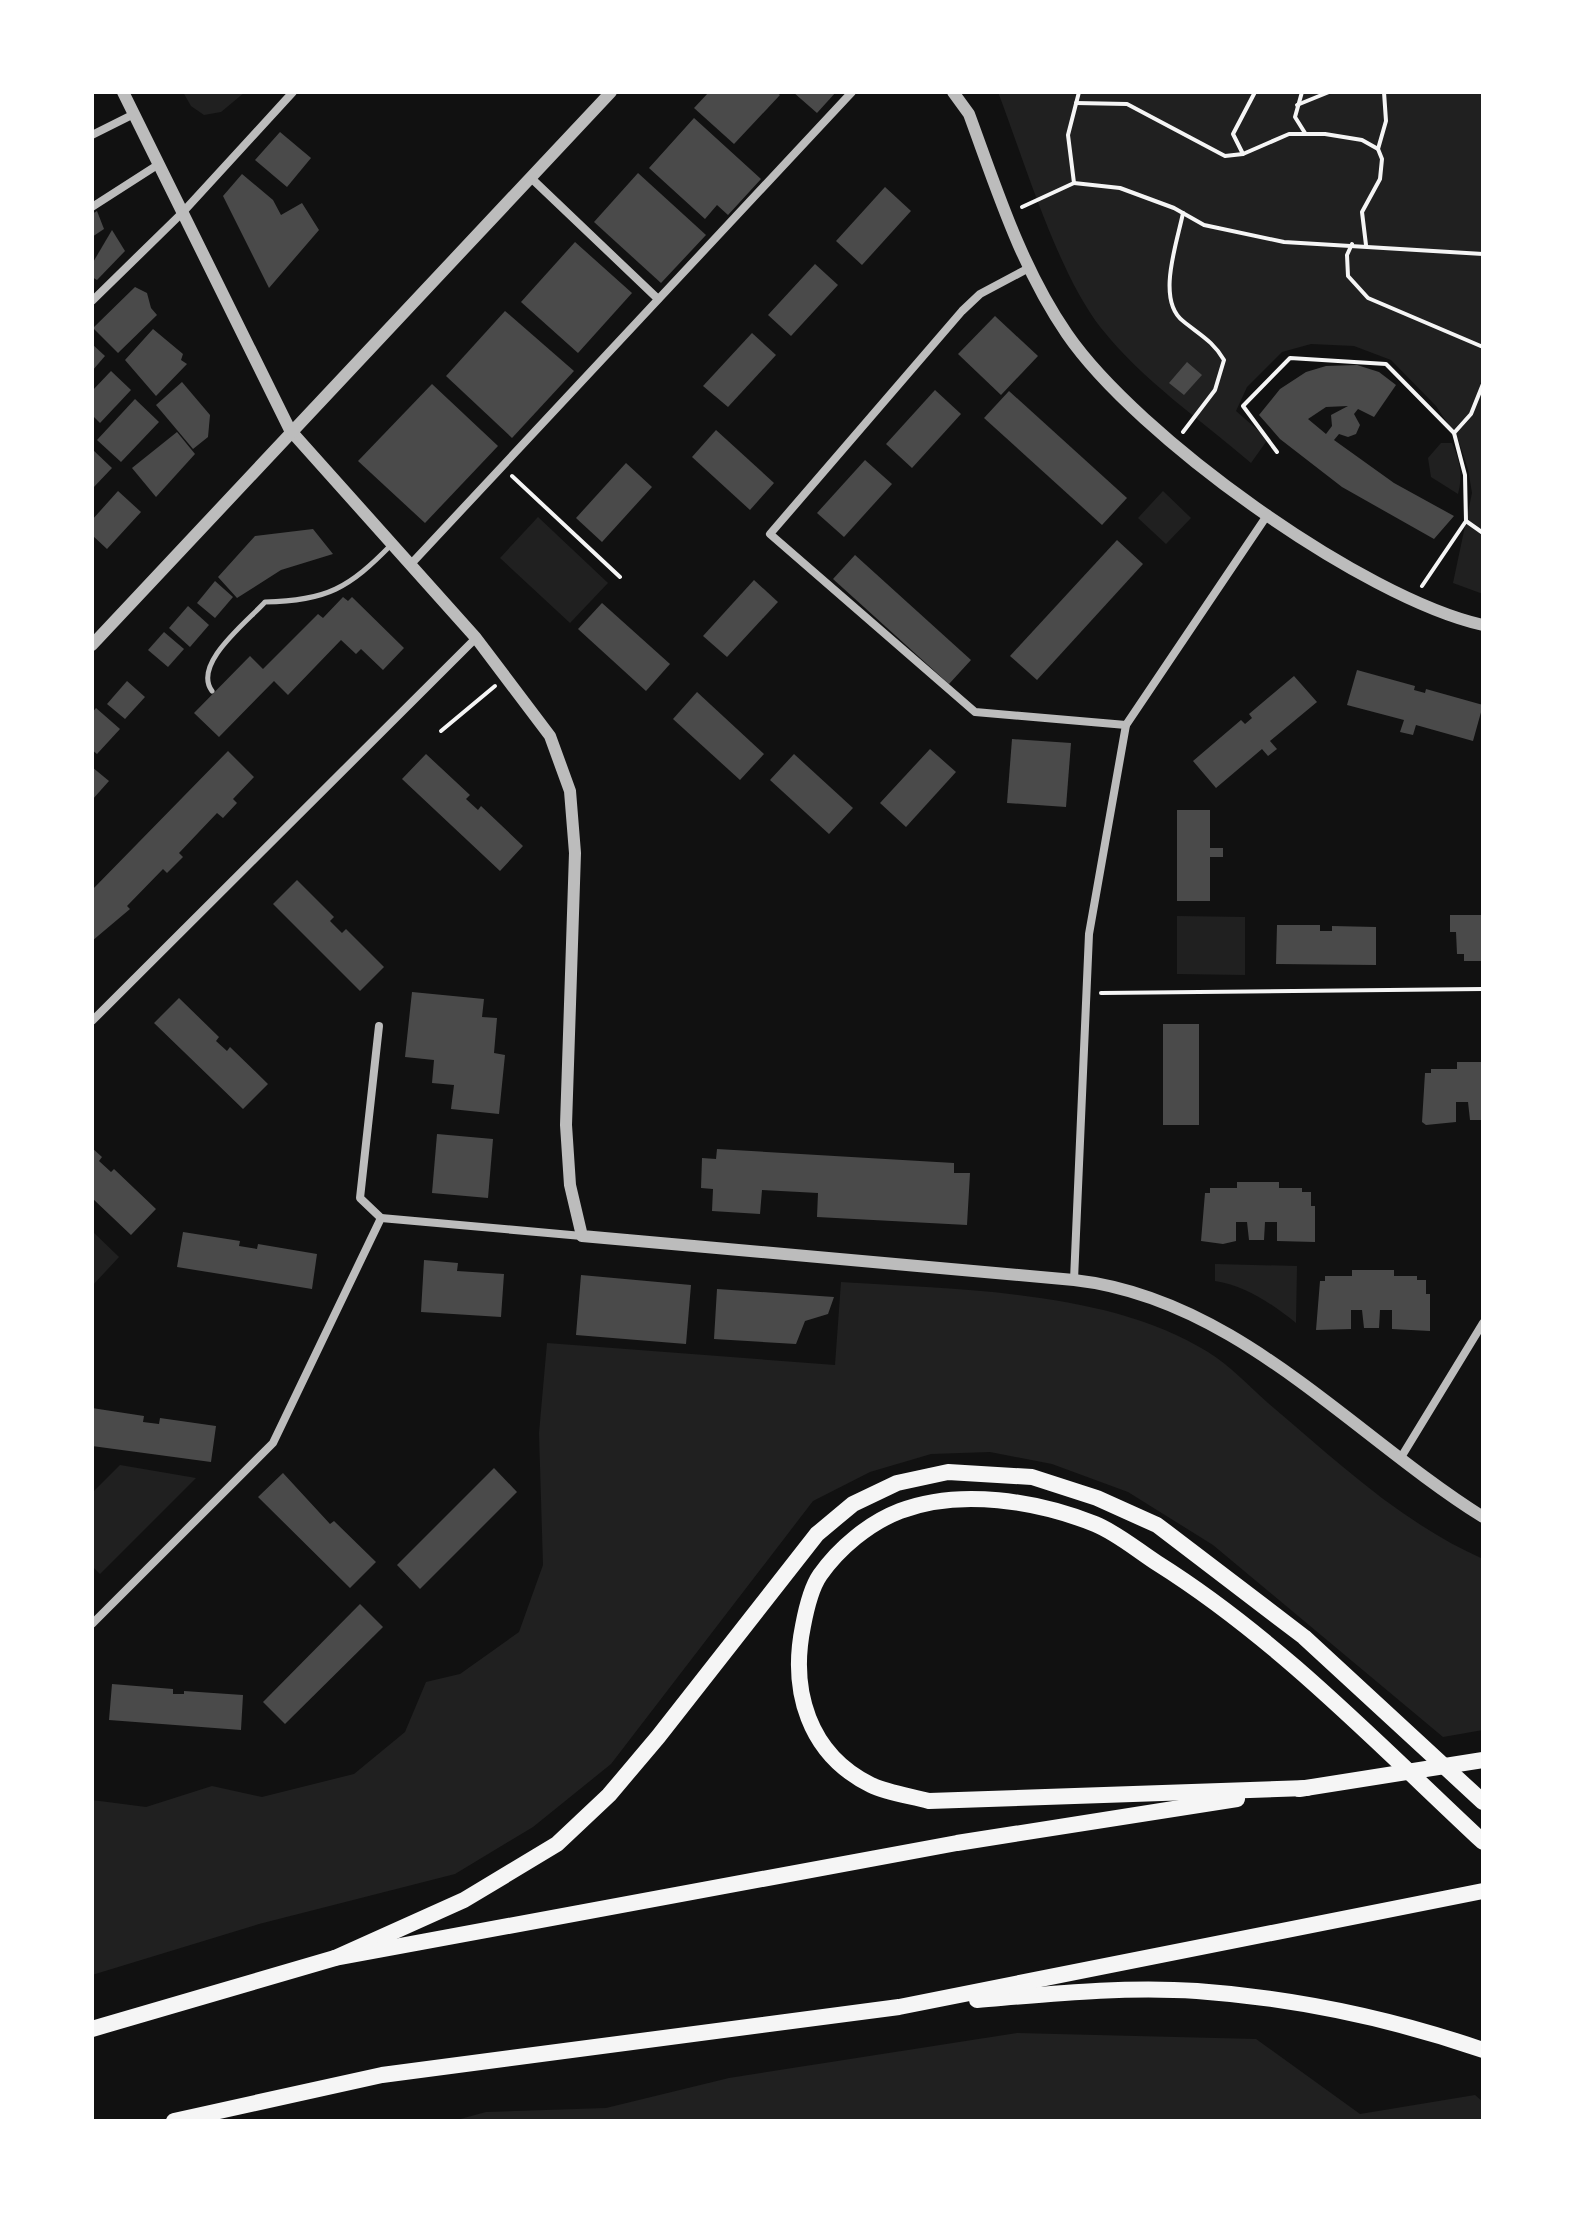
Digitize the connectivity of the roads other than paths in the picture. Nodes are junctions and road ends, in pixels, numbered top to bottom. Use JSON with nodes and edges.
{"nodes":[{"id":1,"x":123,"y":92,"type":"edge"},
{"id":2,"x":293,"y":92,"type":"edge"},
{"id":3,"x":611,"y":92,"type":"edge"},
{"id":4,"x":852,"y":92,"type":"edge"},
{"id":5,"x":953,"y":92,"type":"edge"},
{"id":6,"x":134,"y":114,"type":"junction"},
{"id":7,"x":92,"y":135,"type":"edge"},
{"id":8,"x":159,"y":164,"type":"junction"},
{"id":9,"x":530,"y":177,"type":"junction"},
{"id":10,"x":92,"y":207,"type":"edge"},
{"id":11,"x":183,"y":212,"type":"junction"},
{"id":12,"x":1027,"y":269,"type":"junction"},
{"id":13,"x":658,"y":299,"type":"junction"},
{"id":14,"x":92,"y":301,"type":"edge"},
{"id":15,"x":290,"y":430,"type":"junction"},
{"id":16,"x":1269,"y":514,"type":"junction"},
{"id":17,"x":392,"y":543,"type":"junction"},
{"id":18,"x":411,"y":564,"type":"junction"},
{"id":19,"x":1483,"y":625,"type":"edge"},
{"id":20,"x":476,"y":638,"type":"junction"},
{"id":21,"x":92,"y":645,"type":"edge"},
{"id":22,"x":212,"y":691,"type":"dead end"},
{"id":23,"x":1126,"y":725,"type":"junction"},
{"id":24,"x":92,"y":1021,"type":"edge"},
{"id":25,"x":379,"y":1026,"type":"dead end"},
{"id":26,"x":381,"y":1218,"type":"junction"},
{"id":27,"x":582,"y":1236,"type":"junction"},
{"id":28,"x":1074,"y":1280,"type":"junction"},
{"id":29,"x":1483,"y":1323,"type":"edge"},
{"id":30,"x":1400,"y":1459,"type":"junction"},
{"id":31,"x":1483,"y":1517,"type":"edge"},
{"id":32,"x":92,"y":1624,"type":"edge"},
{"id":33,"x":1483,"y":1760,"type":"edge"},
{"id":34,"x":1307,"y":1788,"type":"junction"},
{"id":35,"x":1483,"y":1802,"type":"edge"},
{"id":36,"x":1483,"y":1842,"type":"edge"},
{"id":37,"x":1483,"y":1891,"type":"edge"},
{"id":38,"x":335,"y":1958,"type":"junction"},
{"id":39,"x":899,"y":2007,"type":"junction"},
{"id":40,"x":92,"y":2029,"type":"edge"},
{"id":41,"x":1483,"y":2050,"type":"edge"},
{"id":42,"x":174,"y":2121,"type":"edge"}],
"edges":[{"from":1,"to":6,"type":"street"},
{"from":2,"to":11,"type":"street"},
{"from":3,"to":9,"type":"street"},
{"from":4,"to":13,"type":"street"},
{"from":5,"to":12,"type":"street"},
{"from":6,"to":7,"type":"street"},
{"from":6,"to":8,"type":"street"},
{"from":8,"to":10,"type":"street"},
{"from":8,"to":11,"type":"street"},
{"from":9,"to":13,"type":"street"},
{"from":9,"to":15,"type":"street"},
{"from":11,"to":14,"type":"street"},
{"from":11,"to":15,"type":"street"},
{"from":12,"to":16,"type":"street"},
{"from":12,"to":23,"type":"street"},
{"from":13,"to":18,"type":"street"},
{"from":15,"to":17,"type":"street"},
{"from":15,"to":21,"type":"street"},
{"from":16,"to":19,"type":"street"},
{"from":16,"to":23,"type":"street"},
{"from":17,"to":18,"type":"street"},
{"from":17,"to":22,"type":"lane"},
{"from":18,"to":20,"type":"street"},
{"from":20,"to":24,"type":"street"},
{"from":20,"to":27,"type":"street"},
{"from":23,"to":28,"type":"street"},
{"from":25,"to":26,"type":"street"},
{"from":26,"to":27,"type":"street"},
{"from":26,"to":32,"type":"street"},
{"from":27,"to":28,"type":"street"},
{"from":28,"to":30,"type":"street"},
{"from":29,"to":30,"type":"street"},
{"from":30,"to":31,"type":"street"},
{"from":33,"to":34,"type":"highway"},
{"from":34,"to":36,"type":"highway"},
{"from":34,"to":38,"type":"highway"},
{"from":35,"to":38,"type":"highway"},
{"from":37,"to":39,"type":"highway"},
{"from":38,"to":40,"type":"highway"},
{"from":39,"to":41,"type":"highway"},
{"from":39,"to":42,"type":"highway"}]}
